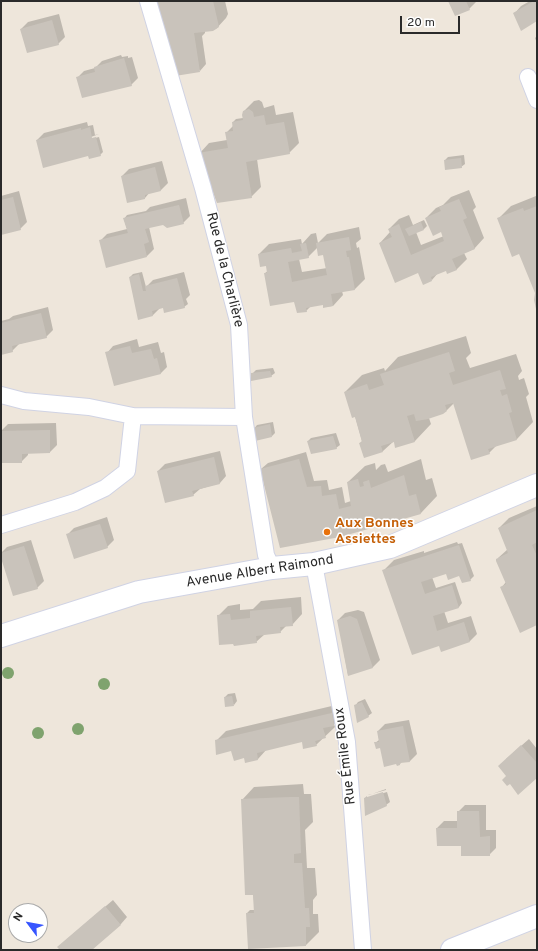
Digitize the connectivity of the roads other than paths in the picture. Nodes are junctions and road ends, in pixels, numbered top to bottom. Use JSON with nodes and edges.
{"nodes":[{"id":1,"x":148,"y":1,"type":"edge"},
{"id":2,"x":528,"y":77,"type":"dead end"},
{"id":3,"x":537,"y":100,"type":"edge"},
{"id":4,"x":1,"y":395,"type":"edge"},
{"id":5,"x":133,"y":416,"type":"junction"},
{"id":6,"x":244,"y":417,"type":"junction"},
{"id":7,"x":537,"y":485,"type":"edge"},
{"id":8,"x":1,"y":525,"type":"edge"},
{"id":9,"x":314,"y":564,"type":"junction"},
{"id":10,"x":272,"y":568,"type":"junction"},
{"id":11,"x":1,"y":636,"type":"edge"},
{"id":12,"x":537,"y":916,"type":"edge"},
{"id":13,"x":363,"y":950,"type":"edge"},
{"id":14,"x":452,"y":950,"type":"edge"}],
"edges":[{"from":1,"to":6,"type":"street","name":"Rue de la Charlière"},
{"from":2,"to":3,"type":"street"},
{"from":4,"to":5,"type":"street"},
{"from":5,"to":6,"type":"street"},
{"from":5,"to":8,"type":"street"},
{"from":6,"to":10,"type":"street","name":"Rue de la Charlière"},
{"from":7,"to":9,"type":"street","name":"Avenue Albert Raimond"},
{"from":9,"to":10,"type":"street","name":"Avenue Albert Raimond"},
{"from":9,"to":13,"type":"street","name":"Rue Émile Roux"},
{"from":10,"to":11,"type":"street","name":"Avenue Albert Raimond"},
{"from":12,"to":14,"type":"street"}]}
